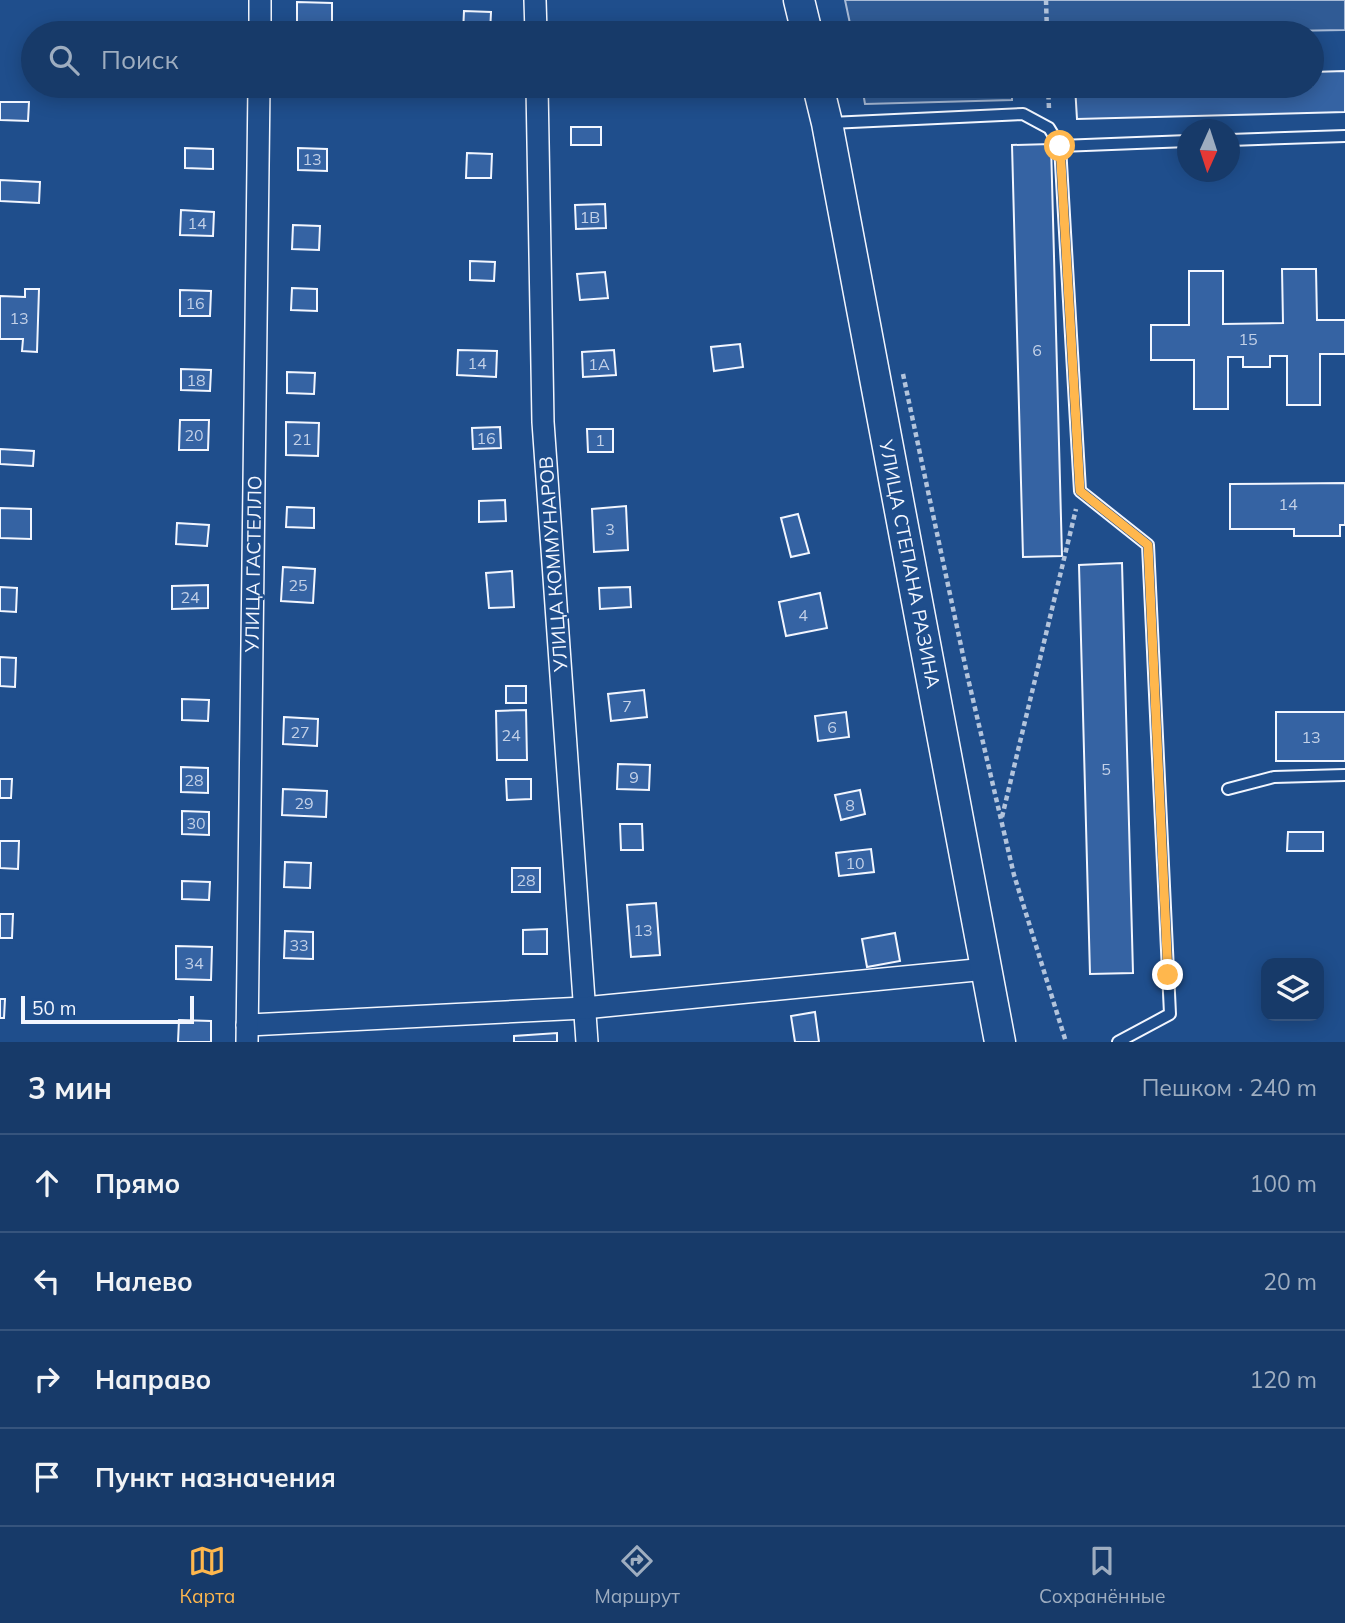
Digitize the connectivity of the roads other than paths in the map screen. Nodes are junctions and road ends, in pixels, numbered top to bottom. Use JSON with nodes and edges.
{"nodes":[{"id":1,"x":260,"y":0,"type":"edge"},
{"id":2,"x":535,"y":0,"type":"edge"},
{"id":3,"x":799,"y":0,"type":"edge"},
{"id":4,"x":260,"y":21,"type":"edge"},
{"id":5,"x":536,"y":21,"type":"edge"},
{"id":6,"x":804,"y":21,"type":"edge"},
{"id":7,"x":259,"y":98,"type":"edge"},
{"id":8,"x":537,"y":98,"type":"edge"},
{"id":9,"x":821,"y":98,"type":"edge"},
{"id":10,"x":827,"y":123,"type":"junction"},
{"id":11,"x":1345,"y":136,"type":"edge"},
{"id":12,"x":1240,"y":140,"type":"edge"},
{"id":13,"x":1177,"y":141,"type":"edge"},
{"id":14,"x":1060,"y":146,"type":"junction"},
{"id":15,"x":1345,"y":775,"type":"edge"},
{"id":16,"x":1228,"y":789,"type":"dead end"},
{"id":17,"x":986,"y":970,"type":"junction"},
{"id":18,"x":584,"y":1008,"type":"junction"},
{"id":19,"x":247,"y":1034,"type":"edge"},
{"id":20,"x":587,"y":1042,"type":"edge"},
{"id":21,"x":1000,"y":1042,"type":"edge"},
{"id":22,"x":1118,"y":1042,"type":"edge"}],
"edges":[{"from":1,"to":4,"type":"street"},
{"from":2,"to":5,"type":"street"},
{"from":3,"to":6,"type":"main road"},
{"from":7,"to":19,"type":"street","name":"УЛИЦА ГАСТЕЛЛО"},
{"from":8,"to":18,"type":"street","name":"УЛИЦА КОММУНАРОВ"},
{"from":9,"to":10,"type":"main road","name":"УЛИЦА СТЕПАНА РАЗИНА"},
{"from":10,"to":14,"type":"lane"},
{"from":10,"to":17,"type":"main road","name":"УЛИЦА СТЕПАНА РАЗИНА"},
{"from":11,"to":12,"type":"lane"},
{"from":13,"to":14,"type":"lane"},
{"from":14,"to":22,"type":"lane"},
{"from":15,"to":16,"type":"lane"},
{"from":17,"to":18,"type":"street"},
{"from":17,"to":21,"type":"main road","name":"УЛИЦА СТЕПАНА РАЗИНА"},
{"from":18,"to":19,"type":"street"},
{"from":18,"to":20,"type":"street","name":"УЛИЦА КОММУНАРОВ"}]}
